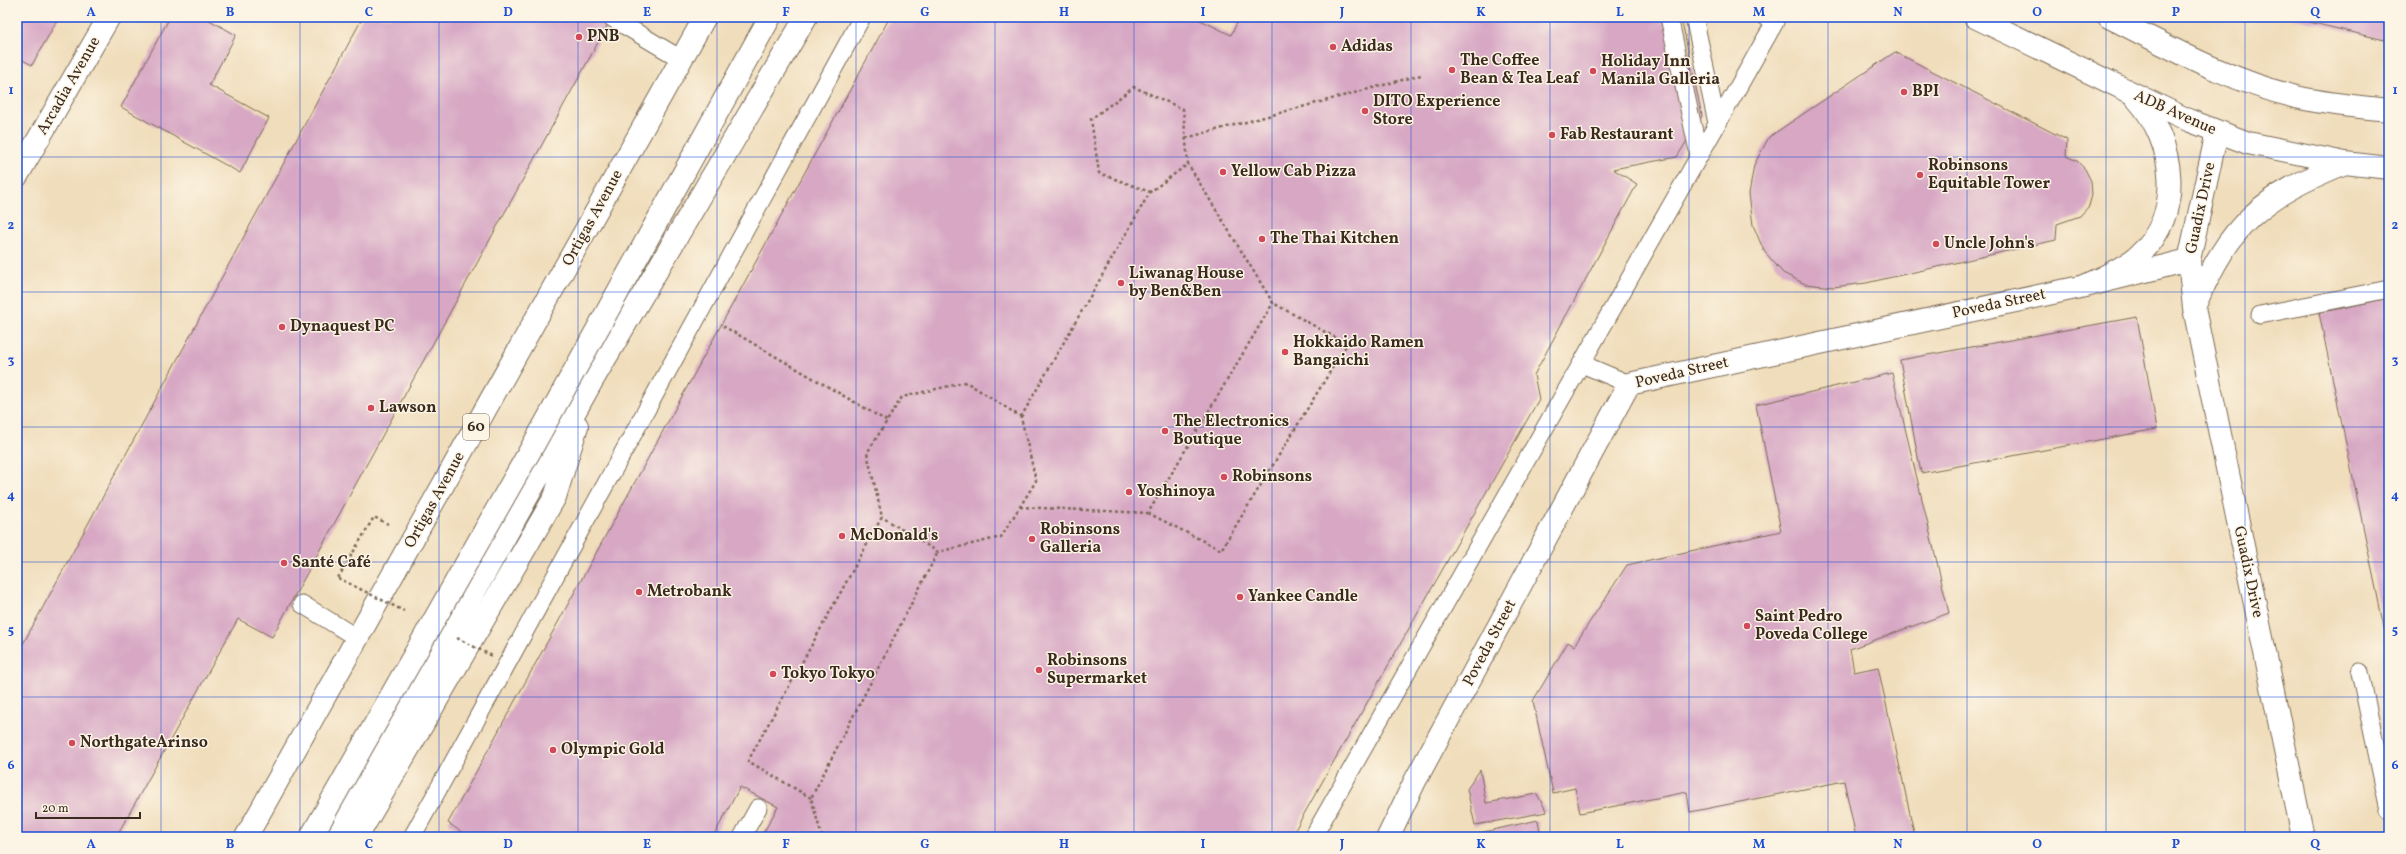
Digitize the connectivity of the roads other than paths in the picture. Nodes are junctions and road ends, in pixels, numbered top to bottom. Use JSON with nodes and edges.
{"nodes":[{"id":1,"x":109,"y":17,"type":"edge"},
{"id":2,"x":705,"y":17,"type":"edge"},
{"id":3,"x":770,"y":17,"type":"edge"},
{"id":4,"x":806,"y":17,"type":"edge"},
{"id":5,"x":862,"y":17,"type":"edge"},
{"id":6,"x":1669,"y":17,"type":"edge"},
{"id":7,"x":1694,"y":17,"type":"edge"},
{"id":8,"x":1766,"y":17,"type":"edge"},
{"id":9,"x":1975,"y":17,"type":"edge"},
{"id":10,"x":2109,"y":17,"type":"edge"},
{"id":11,"x":612,"y":18,"type":"dead end"},
{"id":12,"x":681,"y":60,"type":"junction"},
{"id":13,"x":2132,"y":93,"type":"junction"},
{"id":14,"x":2389,"y":110,"type":"edge"},
{"id":15,"x":1717,"y":123,"type":"junction"},
{"id":16,"x":2217,"y":132,"type":"junction"},
{"id":17,"x":1699,"y":155,"type":"junction"},
{"id":18,"x":2345,"y":163,"type":"junction"},
{"id":19,"x":2389,"y":168,"type":"edge"},
{"id":20,"x":17,"y":176,"type":"edge"},
{"id":21,"x":2189,"y":260,"type":"junction"},
{"id":22,"x":2085,"y":286,"type":"junction"},
{"id":23,"x":2389,"y":290,"type":"edge"},
{"id":24,"x":2194,"y":308,"type":"junction"},
{"id":25,"x":2260,"y":315,"type":"dead end"},
{"id":26,"x":1582,"y":364,"type":"junction"},
{"id":27,"x":592,"y":381,"type":"junction"},
{"id":28,"x":1630,"y":384,"type":"junction"},
{"id":29,"x":526,"y":499,"type":"junction"},
{"id":30,"x":302,"y":604,"type":"dead end"},
{"id":31,"x":357,"y":638,"type":"junction"},
{"id":32,"x":2360,"y":672,"type":"dead end"},
{"id":33,"x":758,"y":808,"type":"dead end"},
{"id":34,"x":2389,"y":810,"type":"edge"},
{"id":35,"x":246,"y":837,"type":"edge"},
{"id":36,"x":311,"y":837,"type":"edge"},
{"id":37,"x":322,"y":837,"type":"edge"},
{"id":38,"x":337,"y":837,"type":"edge"},
{"id":39,"x":357,"y":837,"type":"edge"},
{"id":40,"x":412,"y":837,"type":"edge"},
{"id":41,"x":742,"y":837,"type":"edge"},
{"id":42,"x":1313,"y":837,"type":"edge"},
{"id":43,"x":1388,"y":837,"type":"edge"},
{"id":44,"x":2303,"y":837,"type":"edge"}],
"edges":[{"from":1,"to":20,"type":"main road","name":"Arcadia Avenue"},
{"from":2,"to":12,"type":"main road","name":"Ortigas Avenue","number":"60"},
{"from":3,"to":36,"type":"main road","bridge":true},
{"from":4,"to":27,"type":"main road"},
{"from":5,"to":40,"type":"lane"},
{"from":6,"to":17,"type":"lane"},
{"from":7,"to":15,"type":"lane"},
{"from":8,"to":15,"type":"lane"},
{"from":9,"to":13,"type":"main road","name":"ADB Avenue"},
{"from":10,"to":14,"type":"main road"},
{"from":11,"to":12,"type":"lane"},
{"from":12,"to":31,"type":"main road","name":"Ortigas Avenue","number":"60"},
{"from":13,"to":16,"type":"main road","name":"ADB Avenue"},
{"from":13,"to":22,"type":"main road"},
{"from":15,"to":17,"type":"lane"},
{"from":16,"to":18,"type":"main road","name":"ADB Avenue"},
{"from":16,"to":21,"type":"main road","name":"Guadix Drive"},
{"from":17,"to":26,"type":"lane"},
{"from":18,"to":19,"type":"main road","name":"ADB Avenue"},
{"from":18,"to":24,"type":"main road","name":"Guadix Drive"},
{"from":21,"to":22,"type":"main road","name":"Poveda Street"},
{"from":21,"to":24,"type":"main road","name":"Guadix Drive"},
{"from":22,"to":28,"type":"main road","name":"Poveda Street"},
{"from":23,"to":25,"type":"lane"},
{"from":24,"to":44,"type":"main road","name":"Guadix Drive"},
{"from":26,"to":28,"type":"lane"},
{"from":26,"to":42,"type":"lane"},
{"from":27,"to":29,"type":"main road"},
{"from":27,"to":39,"type":"main road"},
{"from":28,"to":43,"type":"main road","name":"Poveda Street"},
{"from":29,"to":37,"type":"lane"},
{"from":29,"to":38,"type":"main road"},
{"from":30,"to":31,"type":"lane"},
{"from":31,"to":35,"type":"main road","name":"Ortigas Avenue","number":"60"},
{"from":32,"to":34,"type":"lane"},
{"from":33,"to":41,"type":"lane"}]}
